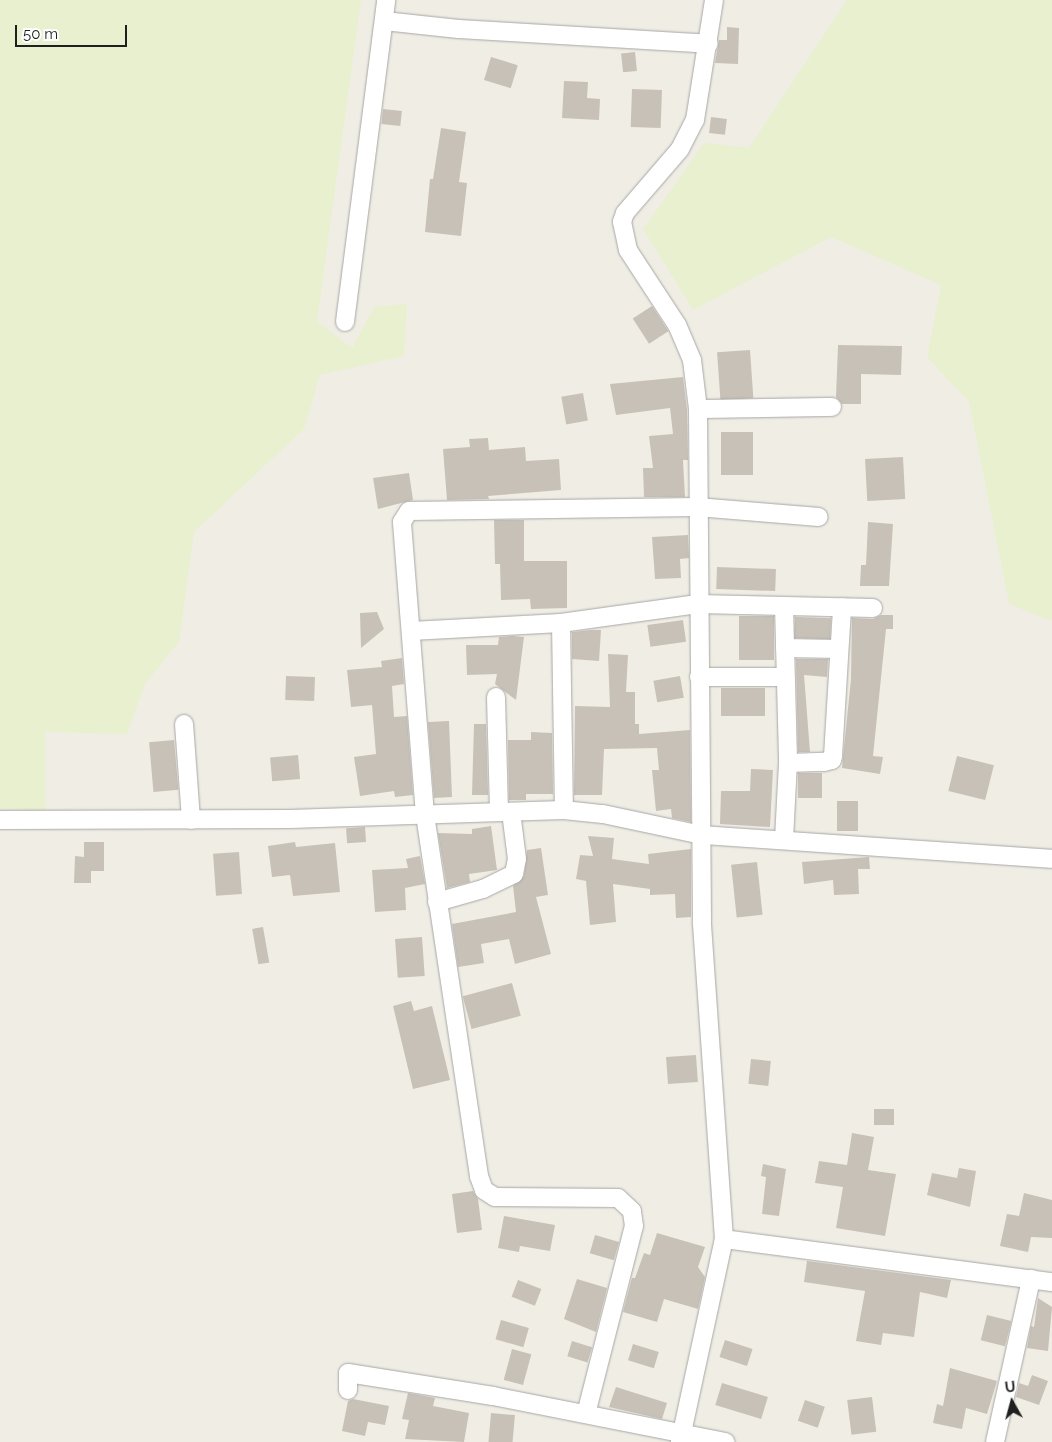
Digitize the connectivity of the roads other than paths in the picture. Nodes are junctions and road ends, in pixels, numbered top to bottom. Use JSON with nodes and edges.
{"nodes":[{"id":1,"x":386,"y":0,"type":"edge"},
{"id":2,"x":714,"y":0,"type":"edge"},
{"id":3,"x":384,"y":21,"type":"junction"},
{"id":4,"x":708,"y":44,"type":"junction"},
{"id":5,"x":345,"y":322,"type":"dead end"},
{"id":6,"x":832,"y":407,"type":"dead end"},
{"id":7,"x":698,"y":409,"type":"junction"},
{"id":8,"x":697,"y":507,"type":"junction"},
{"id":9,"x":819,"y":517,"type":"dead end"},
{"id":10,"x":698,"y":604,"type":"junction"},
{"id":11,"x":784,"y":606,"type":"junction"},
{"id":12,"x":842,"y":607,"type":"junction"},
{"id":13,"x":873,"y":608,"type":"dead end"},
{"id":14,"x":561,"y":623,"type":"junction"},
{"id":15,"x":411,"y":631,"type":"junction"},
{"id":16,"x":785,"y":648,"type":"junction"},
{"id":17,"x":839,"y":649,"type":"junction"},
{"id":18,"x":700,"y":677,"type":"junction"},
{"id":19,"x":785,"y":677,"type":"junction"},
{"id":20,"x":496,"y":697,"type":"dead end"},
{"id":21,"x":184,"y":724,"type":"dead end"},
{"id":22,"x":788,"y":763,"type":"junction"},
{"id":23,"x":564,"y":810,"type":"junction"},
{"id":24,"x":505,"y":812,"type":"junction"},
{"id":25,"x":425,"y":815,"type":"junction"},
{"id":26,"x":0,"y":820,"type":"edge"},
{"id":27,"x":191,"y":820,"type":"junction"},
{"id":28,"x":702,"y":835,"type":"junction"},
{"id":29,"x":784,"y":839,"type":"junction"},
{"id":30,"x":1052,"y":858,"type":"edge"},
{"id":31,"x":437,"y":902,"type":"junction"},
{"id":32,"x":724,"y":1239,"type":"junction"},
{"id":33,"x":1031,"y":1279,"type":"junction"},
{"id":34,"x":1052,"y":1282,"type":"edge"},
{"id":35,"x":348,"y":1390,"type":"dead end"},
{"id":36,"x":586,"y":1414,"type":"junction"},
{"id":37,"x":680,"y":1439,"type":"edge"},
{"id":38,"x":726,"y":1442,"type":"edge"},
{"id":39,"x":995,"y":1442,"type":"edge"}],
"edges":[{"from":1,"to":3,"type":"street"},
{"from":2,"to":4,"type":"street"},
{"from":3,"to":4,"type":"street"},
{"from":3,"to":5,"type":"street"},
{"from":4,"to":7,"type":"street"},
{"from":6,"to":7,"type":"street"},
{"from":7,"to":8,"type":"street"},
{"from":8,"to":9,"type":"street"},
{"from":8,"to":10,"type":"street"},
{"from":8,"to":15,"type":"street"},
{"from":10,"to":11,"type":"street"},
{"from":10,"to":14,"type":"street"},
{"from":10,"to":18,"type":"street"},
{"from":11,"to":12,"type":"street"},
{"from":11,"to":16,"type":"street"},
{"from":12,"to":13,"type":"street"},
{"from":12,"to":17,"type":"street"},
{"from":14,"to":15,"type":"street"},
{"from":14,"to":23,"type":"street"},
{"from":15,"to":25,"type":"street"},
{"from":16,"to":17,"type":"street"},
{"from":16,"to":19,"type":"street"},
{"from":17,"to":22,"type":"street"},
{"from":18,"to":19,"type":"street"},
{"from":18,"to":28,"type":"street"},
{"from":19,"to":22,"type":"street"},
{"from":20,"to":24,"type":"street"},
{"from":21,"to":27,"type":"street"},
{"from":22,"to":29,"type":"street"},
{"from":23,"to":24,"type":"street"},
{"from":23,"to":28,"type":"street"},
{"from":24,"to":25,"type":"street"},
{"from":24,"to":31,"type":"street"},
{"from":25,"to":27,"type":"street"},
{"from":25,"to":31,"type":"street"},
{"from":26,"to":27,"type":"street"},
{"from":28,"to":29,"type":"street"},
{"from":28,"to":32,"type":"street"},
{"from":29,"to":30,"type":"street"},
{"from":31,"to":36,"type":"street"},
{"from":32,"to":33,"type":"street"},
{"from":32,"to":37,"type":"street"},
{"from":33,"to":34,"type":"street"},
{"from":33,"to":39,"type":"street"},
{"from":35,"to":36,"type":"street"},
{"from":36,"to":37,"type":"street"},
{"from":37,"to":38,"type":"street"}]}
